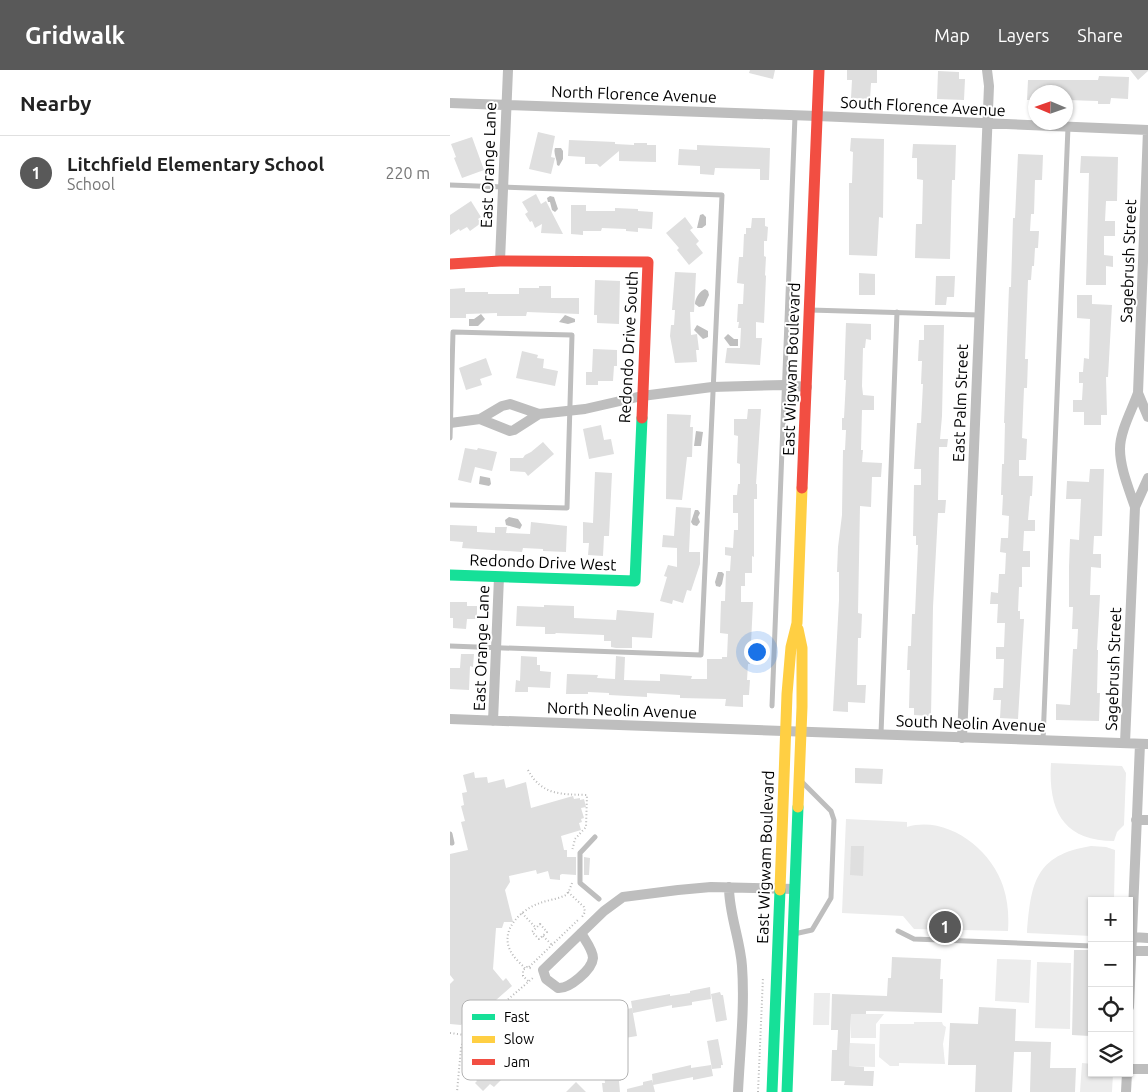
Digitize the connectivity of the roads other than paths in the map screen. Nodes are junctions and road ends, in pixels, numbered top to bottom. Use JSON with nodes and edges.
{"nodes":[{"id":1,"x":508,"y":70,"type":"edge"},
{"id":2,"x":819,"y":70,"type":"edge"},
{"id":3,"x":988,"y":70,"type":"edge"},
{"id":4,"x":450,"y":103,"type":"edge"},
{"id":5,"x":506,"y":105,"type":"junction"},
{"id":6,"x":795,"y":115,"type":"junction"},
{"id":7,"x":817,"y":116,"type":"junction"},
{"id":8,"x":986,"y":124,"type":"junction"},
{"id":9,"x":1028,"y":126,"type":"edge"},
{"id":10,"x":1073,"y":127,"type":"edge"},
{"id":11,"x":1068,"y":130,"type":"edge"},
{"id":12,"x":1148,"y":130,"type":"edge"},
{"id":13,"x":450,"y":185,"type":"edge"},
{"id":14,"x":502,"y":187,"type":"junction"},
{"id":15,"x":500,"y":261,"type":"junction"},
{"id":16,"x":450,"y":264,"type":"edge"},
{"id":17,"x":810,"y":310,"type":"junction"},
{"id":18,"x":897,"y":312,"type":"junction"},
{"id":19,"x":979,"y":315,"type":"junction"},
{"id":20,"x":784,"y":385,"type":"junction"},
{"id":21,"x":712,"y":387,"type":"junction"},
{"id":22,"x":807,"y":387,"type":"junction"},
{"id":23,"x":1138,"y":393,"type":"junction"},
{"id":24,"x":642,"y":396,"type":"junction"},
{"id":25,"x":570,"y":410,"type":"junction"},
{"id":26,"x":538,"y":414,"type":"junction"},
{"id":27,"x":1148,"y":417,"type":"edge"},
{"id":28,"x":480,"y":419,"type":"junction"},
{"id":29,"x":450,"y":423,"type":"edge"},
{"id":30,"x":450,"y":438,"type":"edge"},
{"id":31,"x":1148,"y":478,"type":"edge"},
{"id":32,"x":450,"y":504,"type":"edge"},
{"id":33,"x":1134,"y":507,"type":"junction"},
{"id":34,"x":450,"y":575,"type":"edge"},
{"id":35,"x":499,"y":577,"type":"junction"},
{"id":36,"x":634,"y":581,"type":"joint"},
{"id":37,"x":450,"y":646,"type":"edge"},
{"id":38,"x":496,"y":648,"type":"junction"},
{"id":39,"x":772,"y":706,"type":"dead end"},
{"id":40,"x":450,"y":719,"type":"edge"},
{"id":41,"x":493,"y":721,"type":"junction"},
{"id":42,"x":793,"y":732,"type":"junction"},
{"id":43,"x":881,"y":735,"type":"junction"},
{"id":44,"x":962,"y":738,"type":"junction"},
{"id":45,"x":1043,"y":740,"type":"junction"},
{"id":46,"x":1125,"y":743,"type":"junction"},
{"id":47,"x":1144,"y":744,"type":"edge"},
{"id":48,"x":799,"y":779,"type":"junction"},
{"id":49,"x":1136,"y":820,"type":"junction"},
{"id":50,"x":1148,"y":820,"type":"edge"},
{"id":51,"x":450,"y":834,"type":"edge"},
{"id":52,"x":595,"y":837,"type":"dead end"},
{"id":53,"x":452,"y":844,"type":"dead end"},
{"id":54,"x":730,"y":887,"type":"junction"},
{"id":55,"x":780,"y":888,"type":"junction"},
{"id":56,"x":795,"y":889,"type":"junction"},
{"id":57,"x":599,"y":900,"type":"dead end"},
{"id":58,"x":1133,"y":908,"type":"edge"},
{"id":59,"x":898,"y":931,"type":"dead end"},
{"id":60,"x":581,"y":933,"type":"junction"},
{"id":61,"x":793,"y":934,"type":"junction"},
{"id":62,"x":1133,"y":937,"type":"edge"},
{"id":63,"x":1148,"y":938,"type":"edge"},
{"id":64,"x":1088,"y":946,"type":"edge"},
{"id":65,"x":1133,"y":949,"type":"edge"},
{"id":66,"x":1148,"y":951,"type":"edge"},
{"id":67,"x":1133,"y":1069,"type":"edge"},
{"id":68,"x":1148,"y":1069,"type":"edge"},
{"id":69,"x":1127,"y":1077,"type":"edge"},
{"id":70,"x":738,"y":1092,"type":"edge"},
{"id":71,"x":772,"y":1092,"type":"edge"},
{"id":72,"x":787,"y":1092,"type":"edge"},
{"id":73,"x":1126,"y":1092,"type":"edge"}],
"edges":[{"from":1,"to":5,"type":"street","name":"East Orange Lane"},
{"from":2,"to":7,"type":"street","name":"East Wigwam Boulevard"},
{"from":3,"to":8,"type":"street","name":"East Palm Street"},
{"from":4,"to":5,"type":"street","name":"North Florence Avenue"},
{"from":5,"to":6,"type":"street","name":"North Florence Avenue"},
{"from":5,"to":14,"type":"street","name":"East Orange Lane"},
{"from":6,"to":7,"type":"street","name":"North Florence Avenue"},
{"from":6,"to":20,"type":"lane"},
{"from":7,"to":8,"type":"street","name":"South Florence Avenue"},
{"from":7,"to":17,"type":"street","name":"East Wigwam Boulevard"},
{"from":8,"to":9,"type":"street","name":"South Florence Avenue"},
{"from":8,"to":19,"type":"street","name":"East Palm Street"},
{"from":10,"to":12,"type":"street","name":"South Florence Avenue"},
{"from":11,"to":45,"type":"lane"},
{"from":12,"to":23,"type":"street","name":"Sagebrush Street"},
{"from":13,"to":14,"type":"lane"},
{"from":14,"to":15,"type":"street","name":"East Orange Lane"},
{"from":14,"to":21,"type":"lane"},
{"from":15,"to":16,"type":"street"},
{"from":15,"to":24,"type":"street","name":"Redondo Drive South"},
{"from":17,"to":18,"type":"lane"},
{"from":17,"to":22,"type":"street","name":"East Wigwam Boulevard"},
{"from":18,"to":19,"type":"lane"},
{"from":18,"to":43,"type":"lane"},
{"from":19,"to":44,"type":"street","name":"East Palm Street"},
{"from":20,"to":21,"type":"street"},
{"from":20,"to":22,"type":"street"},
{"from":20,"to":39,"type":"lane"},
{"from":21,"to":24,"type":"street"},
{"from":21,"to":38,"type":"lane"},
{"from":22,"to":42,"type":"street","name":"East Wigwam Boulevard"},
{"from":23,"to":27,"type":"street","name":"Sagebrush Street"},
{"from":23,"to":33,"type":"street","name":"Sagebrush Street"},
{"from":24,"to":25,"type":"street"},
{"from":24,"to":36,"type":"street","name":"Redondo Drive South"},
{"from":25,"to":26,"type":"street"},
{"from":25,"to":29,"type":"lane"},
{"from":25,"to":32,"type":"lane"},
{"from":26,"to":28,"type":"street"},
{"from":26,"to":28,"type":"street"},
{"from":28,"to":29,"type":"street"},
{"from":29,"to":30,"type":"lane"},
{"from":31,"to":33,"type":"street","name":"Sagebrush Street"},
{"from":33,"to":46,"type":"street","name":"Sagebrush Street"},
{"from":34,"to":35,"type":"street","name":"Redondo Drive West"},
{"from":35,"to":36,"type":"street","name":"Redondo Drive West"},
{"from":35,"to":38,"type":"street","name":"East Orange Lane"},
{"from":37,"to":38,"type":"lane"},
{"from":38,"to":41,"type":"street","name":"East Orange Lane"},
{"from":40,"to":41,"type":"street","name":"North Neolin Avenue"},
{"from":41,"to":42,"type":"street","name":"North Neolin Avenue"},
{"from":42,"to":43,"type":"street","name":"South Neolin Avenue"},
{"from":42,"to":48,"type":"street","name":"East Wigwam Boulevard"},
{"from":42,"to":55,"type":"street","name":"East Wigwam Boulevard"},
{"from":43,"to":44,"type":"street","name":"South Neolin Avenue"},
{"from":44,"to":45,"type":"street","name":"South Neolin Avenue"},
{"from":45,"to":46,"type":"street","name":"South Neolin Avenue"},
{"from":46,"to":47,"type":"street","name":"South Neolin Avenue"},
{"from":47,"to":49,"type":"street"},
{"from":48,"to":56,"type":"street","name":"East Wigwam Boulevard"},
{"from":48,"to":61,"type":"lane"},
{"from":49,"to":50,"type":"street"},
{"from":49,"to":58,"type":"street"},
{"from":51,"to":53,"type":"lane"},
{"from":52,"to":57,"type":"lane"},
{"from":54,"to":55,"type":"street"},
{"from":54,"to":60,"type":"street"},
{"from":54,"to":70,"type":"street"},
{"from":55,"to":56,"type":"street"},
{"from":55,"to":71,"type":"street","name":"East Wigwam Boulevard"},
{"from":56,"to":61,"type":"street","name":"East Wigwam Boulevard"},
{"from":59,"to":64,"type":"lane"},
{"from":60,"to":60,"type":"street"},
{"from":61,"to":72,"type":"street","name":"East Wigwam Boulevard"},
{"from":62,"to":63,"type":"street"},
{"from":65,"to":66,"type":"street"},
{"from":67,"to":68,"type":"street"},
{"from":69,"to":73,"type":"street"}]}
